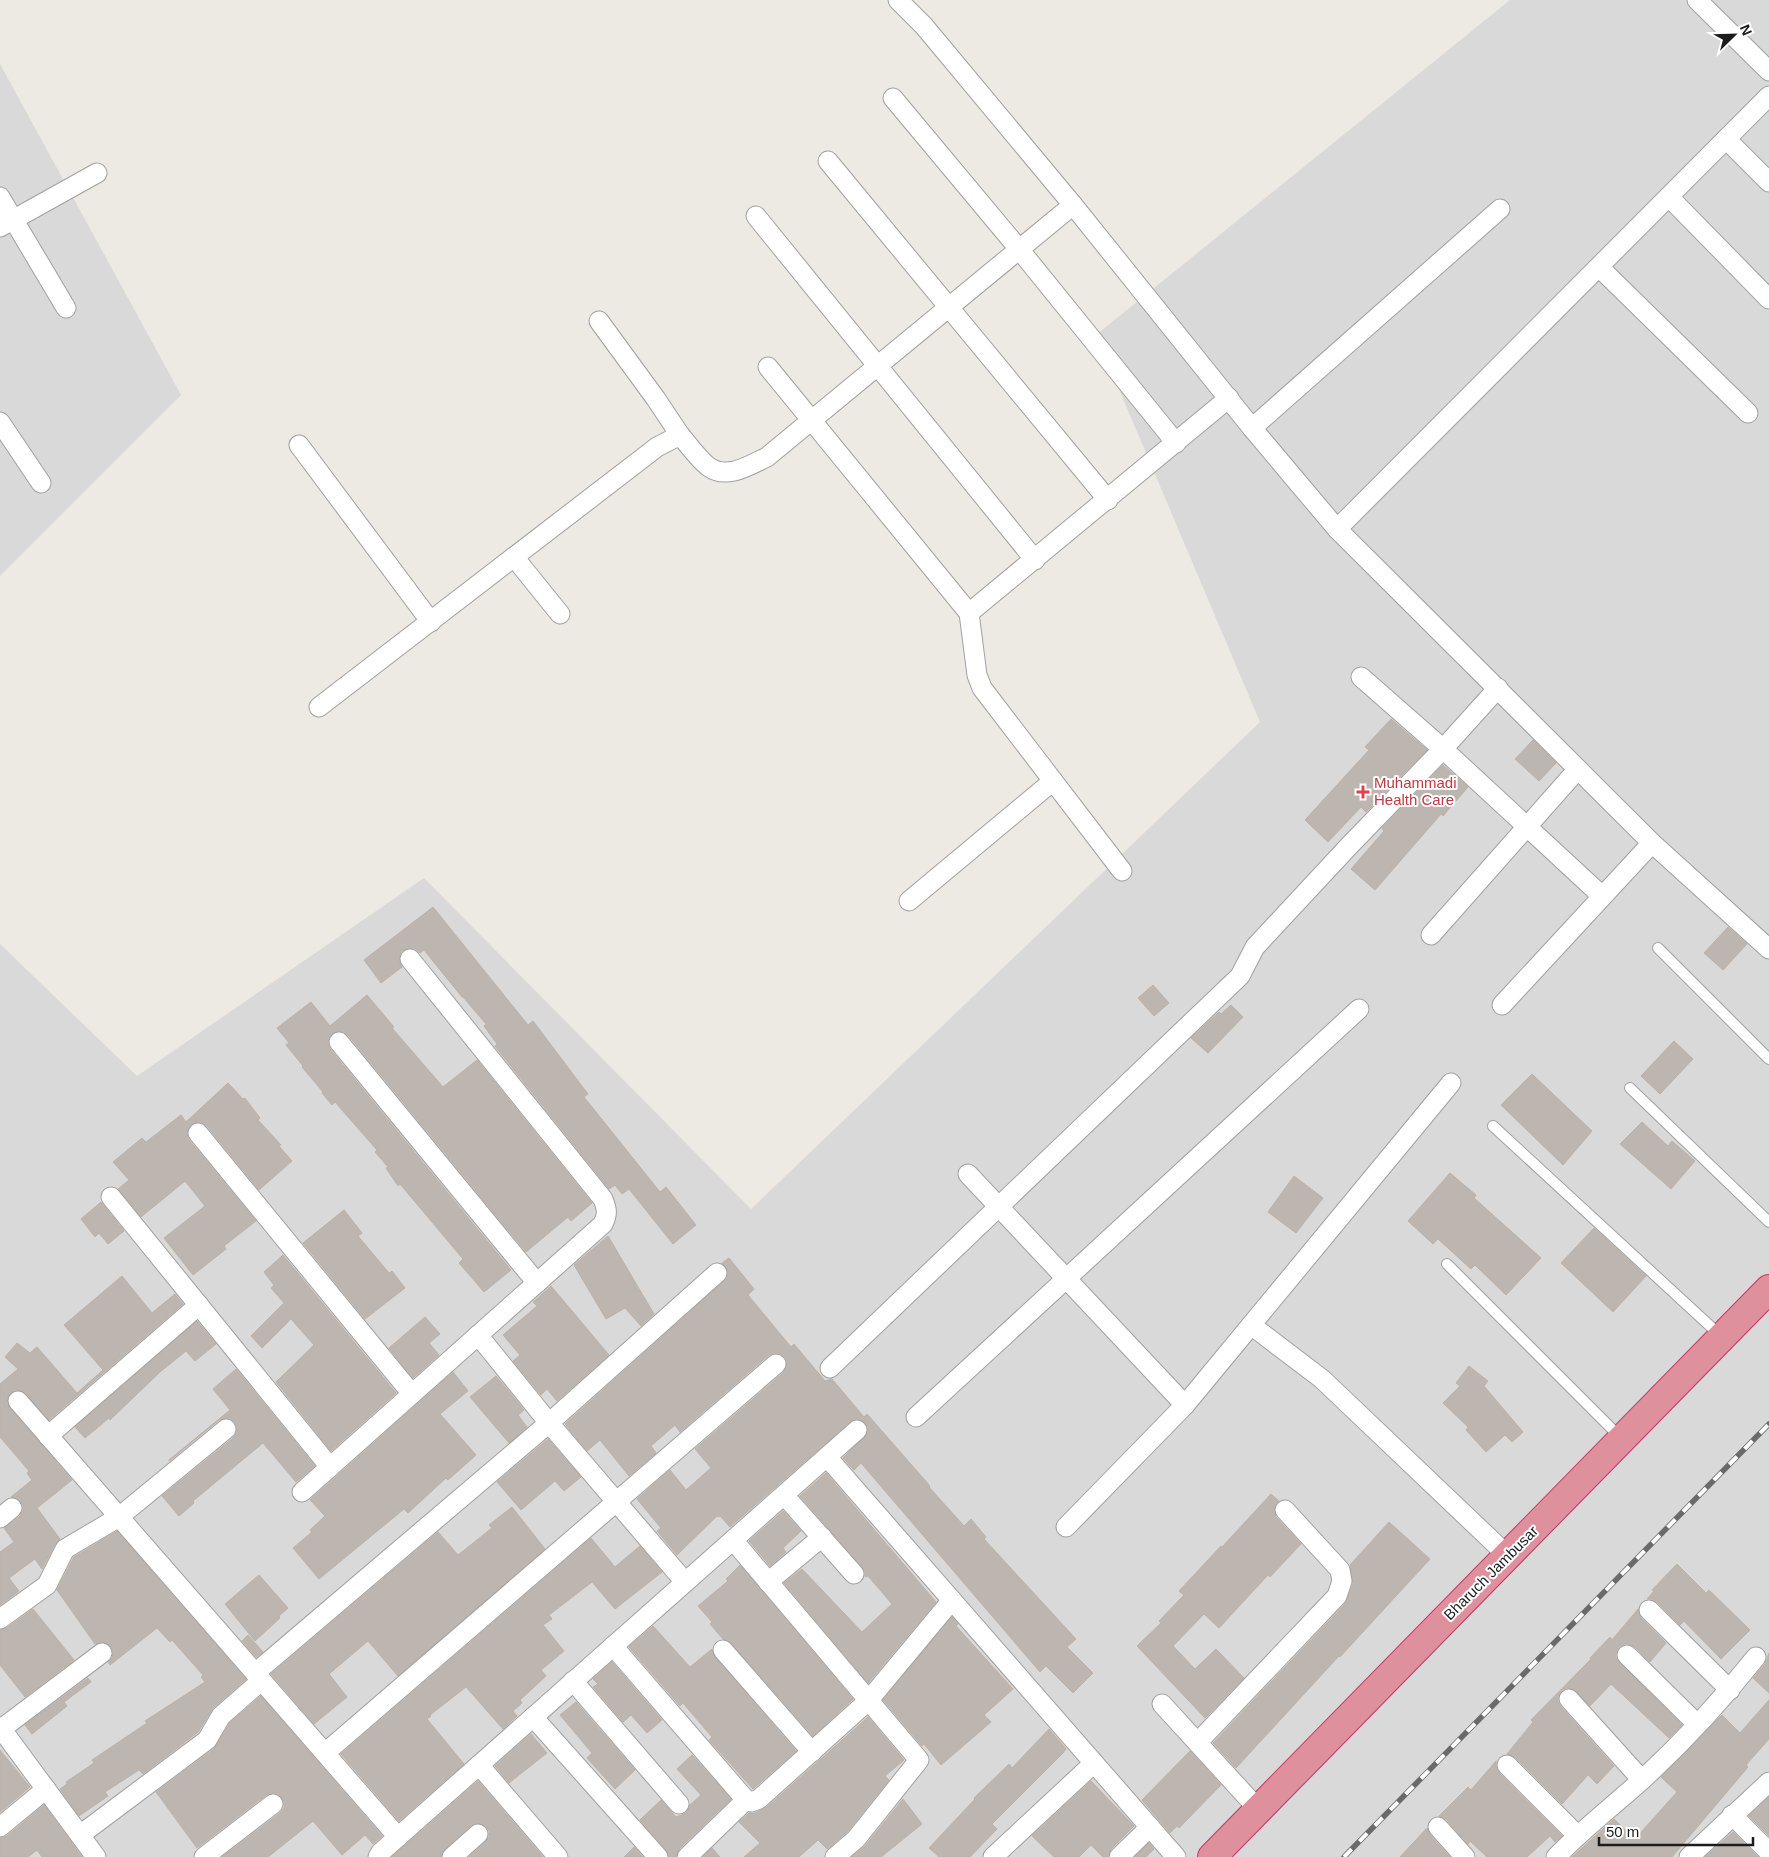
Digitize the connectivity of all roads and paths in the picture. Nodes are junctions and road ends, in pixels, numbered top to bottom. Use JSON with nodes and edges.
{"nodes":[{"id":1,"x":898,"y":0,"type":"edge"},
{"id":2,"x":1697,"y":0,"type":"edge"},
{"id":3,"x":1769,"y":70,"type":"edge"},
{"id":4,"x":1769,"y":96,"type":"edge"},
{"id":5,"x":893,"y":98,"type":"dead end"},
{"id":6,"x":1726,"y":140,"type":"junction"},
{"id":7,"x":828,"y":161,"type":"dead end"},
{"id":8,"x":97,"y":173,"type":"dead end"},
{"id":9,"x":1769,"y":182,"type":"edge"},
{"id":10,"x":0,"y":197,"type":"edge"},
{"id":11,"x":1669,"y":197,"type":"junction"},
{"id":12,"x":1073,"y":205,"type":"junction"},
{"id":13,"x":1500,"y":209,"type":"dead end"},
{"id":14,"x":756,"y":216,"type":"dead end"},
{"id":15,"x":7,"y":224,"type":"edge"},
{"id":16,"x":1019,"y":249,"type":"junction"},
{"id":17,"x":1599,"y":267,"type":"junction"},
{"id":18,"x":1769,"y":299,"type":"edge"},
{"id":19,"x":950,"y":306,"type":"junction"},
{"id":20,"x":66,"y":308,"type":"dead end"},
{"id":21,"x":599,"y":321,"type":"dead end"},
{"id":22,"x":879,"y":365,"type":"junction"},
{"id":23,"x":768,"y":367,"type":"dead end"},
{"id":24,"x":1229,"y":398,"type":"junction"},
{"id":25,"x":1748,"y":413,"type":"dead end"},
{"id":26,"x":811,"y":421,"type":"junction"},
{"id":27,"x":0,"y":422,"type":"edge"},
{"id":28,"x":1252,"y":428,"type":"junction"},
{"id":29,"x":680,"y":435,"type":"junction"},
{"id":30,"x":1176,"y":444,"type":"junction"},
{"id":31,"x":299,"y":445,"type":"dead end"},
{"id":32,"x":41,"y":483,"type":"dead end"},
{"id":33,"x":1108,"y":500,"type":"junction"},
{"id":34,"x":1338,"y":529,"type":"junction"},
{"id":35,"x":514,"y":557,"type":"junction"},
{"id":36,"x":1036,"y":560,"type":"junction"},
{"id":37,"x":560,"y":614,"type":"dead end"},
{"id":38,"x":969,"y":614,"type":"junction"},
{"id":39,"x":430,"y":622,"type":"junction"},
{"id":40,"x":1361,"y":677,"type":"dead end"},
{"id":41,"x":1498,"y":688,"type":"junction"},
{"id":42,"x":319,"y":707,"type":"dead end"},
{"id":43,"x":1443,"y":750,"type":"junction"},
{"id":44,"x":1578,"y":769,"type":"junction"},
{"id":45,"x":1053,"y":781,"type":"junction"},
{"id":46,"x":1527,"y":827,"type":"junction"},
{"id":47,"x":1652,"y":843,"type":"junction"},
{"id":48,"x":1122,"y":871,"type":"dead end"},
{"id":49,"x":1602,"y":896,"type":"junction"},
{"id":50,"x":908,"y":901,"type":"dead end"},
{"id":51,"x":1431,"y":934,"type":"dead end"},
{"id":52,"x":1658,"y":948,"type":"dead end"},
{"id":53,"x":1769,"y":949,"type":"edge"},
{"id":54,"x":410,"y":960,"type":"dead end"},
{"id":55,"x":1502,"y":1005,"type":"dead end"},
{"id":56,"x":1359,"y":1009,"type":"dead end"},
{"id":57,"x":340,"y":1042,"type":"dead end"},
{"id":58,"x":1769,"y":1059,"type":"edge"},
{"id":59,"x":1451,"y":1083,"type":"dead end"},
{"id":60,"x":1630,"y":1088,"type":"dead end"},
{"id":61,"x":1493,"y":1126,"type":"dead end"},
{"id":62,"x":198,"y":1133,"type":"dead end"},
{"id":63,"x":968,"y":1174,"type":"dead end"},
{"id":64,"x":112,"y":1197,"type":"dead end"},
{"id":65,"x":999,"y":1207,"type":"junction"},
{"id":66,"x":1769,"y":1222,"type":"edge"},
{"id":67,"x":1447,"y":1264,"type":"dead end"},
{"id":68,"x":717,"y":1273,"type":"dead end"},
{"id":69,"x":1068,"y":1279,"type":"junction"},
{"id":70,"x":537,"y":1283,"type":"junction"},
{"id":71,"x":1769,"y":1289,"type":"edge"},
{"id":72,"x":199,"y":1305,"type":"junction"},
{"id":73,"x":1251,"y":1325,"type":"junction"},
{"id":74,"x":478,"y":1335,"type":"junction"},
{"id":75,"x":1722,"y":1337,"type":"junction"},
{"id":76,"x":776,"y":1364,"type":"dead end"},
{"id":77,"x":830,"y":1368,"type":"dead end"},
{"id":78,"x":412,"y":1394,"type":"junction"},
{"id":79,"x":18,"y":1401,"type":"dead end"},
{"id":80,"x":1185,"y":1405,"type":"junction"},
{"id":81,"x":916,"y":1417,"type":"dead end"},
{"id":82,"x":549,"y":1423,"type":"junction"},
{"id":83,"x":226,"y":1428,"type":"dead end"},
{"id":84,"x":857,"y":1430,"type":"dead end"},
{"id":85,"x":48,"y":1436,"type":"junction"},
{"id":86,"x":1622,"y":1439,"type":"junction"},
{"id":87,"x":827,"y":1456,"type":"junction"},
{"id":88,"x":330,"y":1467,"type":"junction"},
{"id":89,"x":302,"y":1492,"type":"dead end"},
{"id":90,"x":784,"y":1494,"type":"junction"},
{"id":91,"x":617,"y":1502,"type":"junction"},
{"id":92,"x":1285,"y":1510,"type":"dead end"},
{"id":93,"x":119,"y":1517,"type":"junction"},
{"id":94,"x":1066,"y":1527,"type":"dead end"},
{"id":95,"x":822,"y":1537,"type":"junction"},
{"id":96,"x":733,"y":1540,"type":"junction"},
{"id":97,"x":1508,"y":1556,"type":"junction"},
{"id":98,"x":854,"y":1574,"type":"dead end"},
{"id":99,"x":685,"y":1582,"type":"junction"},
{"id":100,"x":768,"y":1582,"type":"junction"},
{"id":101,"x":952,"y":1600,"type":"junction"},
{"id":102,"x":1649,"y":1610,"type":"dead end"},
{"id":103,"x":0,"y":1619,"type":"edge"},
{"id":104,"x":614,"y":1646,"type":"junction"},
{"id":105,"x":723,"y":1650,"type":"dead end"},
{"id":106,"x":102,"y":1653,"type":"dead end"},
{"id":107,"x":1626,"y":1655,"type":"dead end"},
{"id":108,"x":1756,"y":1656,"type":"dead end"},
{"id":109,"x":258,"y":1677,"type":"junction"},
{"id":110,"x":573,"y":1682,"type":"junction"},
{"id":111,"x":1730,"y":1690,"type":"junction"},
{"id":112,"x":1569,"y":1699,"type":"dead end"},
{"id":113,"x":868,"y":1701,"type":"junction"},
{"id":114,"x":1162,"y":1704,"type":"dead end"},
{"id":115,"x":533,"y":1717,"type":"junction"},
{"id":116,"x":1697,"y":1724,"type":"junction"},
{"id":117,"x":0,"y":1728,"type":"edge"},
{"id":118,"x":1198,"y":1742,"type":"junction"},
{"id":119,"x":812,"y":1752,"type":"junction"},
{"id":120,"x":325,"y":1753,"type":"junction"},
{"id":121,"x":1094,"y":1763,"type":"junction"},
{"id":122,"x":479,"y":1765,"type":"junction"},
{"id":123,"x":1507,"y":1765,"type":"dead end"},
{"id":124,"x":1642,"y":1780,"type":"junction"},
{"id":125,"x":1769,"y":1782,"type":"edge"},
{"id":126,"x":46,"y":1789,"type":"junction"},
{"id":127,"x":746,"y":1800,"type":"junction"},
{"id":128,"x":273,"y":1804,"type":"dead end"},
{"id":129,"x":680,"y":1804,"type":"dead end"},
{"id":130,"x":1258,"y":1809,"type":"junction"},
{"id":131,"x":1732,"y":1815,"type":"junction"},
{"id":132,"x":0,"y":1827,"type":"edge"},
{"id":133,"x":1150,"y":1827,"type":"junction"},
{"id":134,"x":1438,"y":1827,"type":"dead end"},
{"id":135,"x":478,"y":1834,"type":"dead end"},
{"id":136,"x":80,"y":1835,"type":"junction"},
{"id":137,"x":1577,"y":1835,"type":"junction"},
{"id":138,"x":398,"y":1837,"type":"junction"},
{"id":139,"x":1769,"y":1852,"type":"edge"},
{"id":140,"x":96,"y":1857,"type":"edge"},
{"id":141,"x":204,"y":1857,"type":"edge"},
{"id":142,"x":378,"y":1857,"type":"edge"},
{"id":143,"x":452,"y":1857,"type":"edge"},
{"id":144,"x":558,"y":1857,"type":"edge"},
{"id":145,"x":658,"y":1857,"type":"edge"},
{"id":146,"x":687,"y":1857,"type":"edge"},
{"id":147,"x":835,"y":1857,"type":"edge"},
{"id":148,"x":992,"y":1857,"type":"edge"},
{"id":149,"x":1119,"y":1857,"type":"edge"},
{"id":150,"x":1176,"y":1857,"type":"edge"},
{"id":151,"x":1212,"y":1857,"type":"edge"},
{"id":152,"x":1465,"y":1857,"type":"edge"},
{"id":153,"x":1556,"y":1857,"type":"edge"},
{"id":154,"x":1689,"y":1857,"type":"edge"}],
"edges":[{"from":1,"to":12,"type":"street"},
{"from":2,"to":3,"type":"street"},
{"from":4,"to":6,"type":"street"},
{"from":5,"to":16,"type":"street"},
{"from":6,"to":9,"type":"street"},
{"from":6,"to":11,"type":"street"},
{"from":7,"to":19,"type":"street"},
{"from":8,"to":15,"type":"street"},
{"from":10,"to":15,"type":"street"},
{"from":11,"to":17,"type":"street"},
{"from":11,"to":18,"type":"street"},
{"from":12,"to":16,"type":"street"},
{"from":12,"to":24,"type":"street"},
{"from":13,"to":28,"type":"street"},
{"from":14,"to":22,"type":"street"},
{"from":15,"to":20,"type":"street"},
{"from":16,"to":19,"type":"street"},
{"from":16,"to":30,"type":"street"},
{"from":17,"to":25,"type":"street"},
{"from":17,"to":34,"type":"street"},
{"from":19,"to":22,"type":"street"},
{"from":19,"to":33,"type":"street"},
{"from":21,"to":29,"type":"street"},
{"from":22,"to":26,"type":"street"},
{"from":22,"to":36,"type":"street"},
{"from":23,"to":26,"type":"street"},
{"from":24,"to":28,"type":"street"},
{"from":24,"to":30,"type":"street"},
{"from":26,"to":29,"type":"street"},
{"from":26,"to":38,"type":"street"},
{"from":27,"to":32,"type":"street"},
{"from":28,"to":34,"type":"street"},
{"from":29,"to":35,"type":"street"},
{"from":30,"to":33,"type":"street"},
{"from":31,"to":39,"type":"street"},
{"from":33,"to":36,"type":"street"},
{"from":34,"to":41,"type":"street"},
{"from":35,"to":37,"type":"street"},
{"from":35,"to":39,"type":"street"},
{"from":36,"to":38,"type":"street"},
{"from":38,"to":45,"type":"street"},
{"from":39,"to":42,"type":"street"},
{"from":40,"to":43,"type":"street"},
{"from":41,"to":43,"type":"street"},
{"from":41,"to":44,"type":"street"},
{"from":43,"to":46,"type":"street"},
{"from":43,"to":65,"type":"street"},
{"from":44,"to":46,"type":"street"},
{"from":44,"to":47,"type":"street"},
{"from":45,"to":48,"type":"street"},
{"from":45,"to":50,"type":"street"},
{"from":46,"to":49,"type":"street"},
{"from":46,"to":51,"type":"street"},
{"from":47,"to":49,"type":"street"},
{"from":47,"to":53,"type":"street"},
{"from":49,"to":55,"type":"street"},
{"from":52,"to":58,"type":"lane"},
{"from":54,"to":70,"type":"street"},
{"from":56,"to":69,"type":"street"},
{"from":57,"to":70,"type":"street"},
{"from":59,"to":73,"type":"street"},
{"from":60,"to":66,"type":"lane"},
{"from":61,"to":75,"type":"lane"},
{"from":62,"to":78,"type":"street"},
{"from":63,"to":65,"type":"street"},
{"from":64,"to":72,"type":"street"},
{"from":65,"to":69,"type":"street"},
{"from":65,"to":77,"type":"street"},
{"from":67,"to":86,"type":"lane"},
{"from":68,"to":82,"type":"street"},
{"from":69,"to":80,"type":"street"},
{"from":69,"to":81,"type":"street"},
{"from":70,"to":74,"type":"street"},
{"from":71,"to":75,"type":"highway","name":"Bharuch Jambusar"},
{"from":72,"to":85,"type":"street"},
{"from":72,"to":88,"type":"street"},
{"from":73,"to":80,"type":"street"},
{"from":73,"to":97,"type":"street"},
{"from":74,"to":78,"type":"street"},
{"from":74,"to":82,"type":"street"},
{"from":75,"to":86,"type":"highway","name":"Bharuch Jambusar"},
{"from":76,"to":91,"type":"street"},
{"from":78,"to":88,"type":"street"},
{"from":79,"to":85,"type":"street"},
{"from":80,"to":94,"type":"street"},
{"from":82,"to":91,"type":"street"},
{"from":82,"to":109,"type":"street"},
{"from":83,"to":93,"type":"street"},
{"from":84,"to":87,"type":"street"},
{"from":85,"to":93,"type":"street"},
{"from":86,"to":97,"type":"highway","name":"Bharuch Jambusar"},
{"from":87,"to":90,"type":"street"},
{"from":87,"to":101,"type":"street"},
{"from":88,"to":89,"type":"street"},
{"from":90,"to":95,"type":"street"},
{"from":90,"to":96,"type":"street"},
{"from":91,"to":99,"type":"street"},
{"from":91,"to":120,"type":"street"},
{"from":92,"to":118,"type":"street"},
{"from":93,"to":103,"type":"street"},
{"from":93,"to":109,"type":"street"},
{"from":95,"to":98,"type":"street"},
{"from":95,"to":100,"type":"street"},
{"from":96,"to":99,"type":"street"},
{"from":96,"to":100,"type":"street"},
{"from":97,"to":130,"type":"highway","name":"Bharuch Jambusar"},
{"from":99,"to":104,"type":"street"},
{"from":100,"to":113,"type":"street"},
{"from":101,"to":113,"type":"street"},
{"from":101,"to":121,"type":"street"},
{"from":102,"to":111,"type":"street"},
{"from":104,"to":110,"type":"street"},
{"from":104,"to":127,"type":"street"},
{"from":105,"to":119,"type":"street"},
{"from":106,"to":117,"type":"street"},
{"from":107,"to":116,"type":"street"},
{"from":108,"to":111,"type":"street"},
{"from":109,"to":120,"type":"street"},
{"from":109,"to":136,"type":"street"},
{"from":110,"to":115,"type":"street"},
{"from":110,"to":129,"type":"street"},
{"from":111,"to":116,"type":"street"},
{"from":112,"to":124,"type":"street"},
{"from":113,"to":119,"type":"street"},
{"from":113,"to":147,"type":"street"},
{"from":114,"to":118,"type":"street"},
{"from":115,"to":122,"type":"street"},
{"from":115,"to":145,"type":"street"},
{"from":116,"to":124,"type":"street"},
{"from":117,"to":126,"type":"street"},
{"from":118,"to":130,"type":"street"},
{"from":119,"to":127,"type":"street"},
{"from":120,"to":138,"type":"street"},
{"from":121,"to":133,"type":"street"},
{"from":121,"to":148,"type":"street"},
{"from":122,"to":138,"type":"street"},
{"from":122,"to":144,"type":"street"},
{"from":123,"to":137,"type":"street"},
{"from":124,"to":137,"type":"street"},
{"from":125,"to":131,"type":"street"},
{"from":126,"to":132,"type":"street"},
{"from":126,"to":136,"type":"street"},
{"from":127,"to":146,"type":"street"},
{"from":128,"to":141,"type":"street"},
{"from":130,"to":151,"type":"highway","name":"Bharuch Jambusar"},
{"from":131,"to":139,"type":"street"},
{"from":131,"to":154,"type":"street"},
{"from":133,"to":149,"type":"street"},
{"from":133,"to":150,"type":"street"},
{"from":134,"to":152,"type":"street"},
{"from":135,"to":143,"type":"street"},
{"from":136,"to":140,"type":"street"},
{"from":137,"to":153,"type":"street"},
{"from":138,"to":142,"type":"street"}]}
